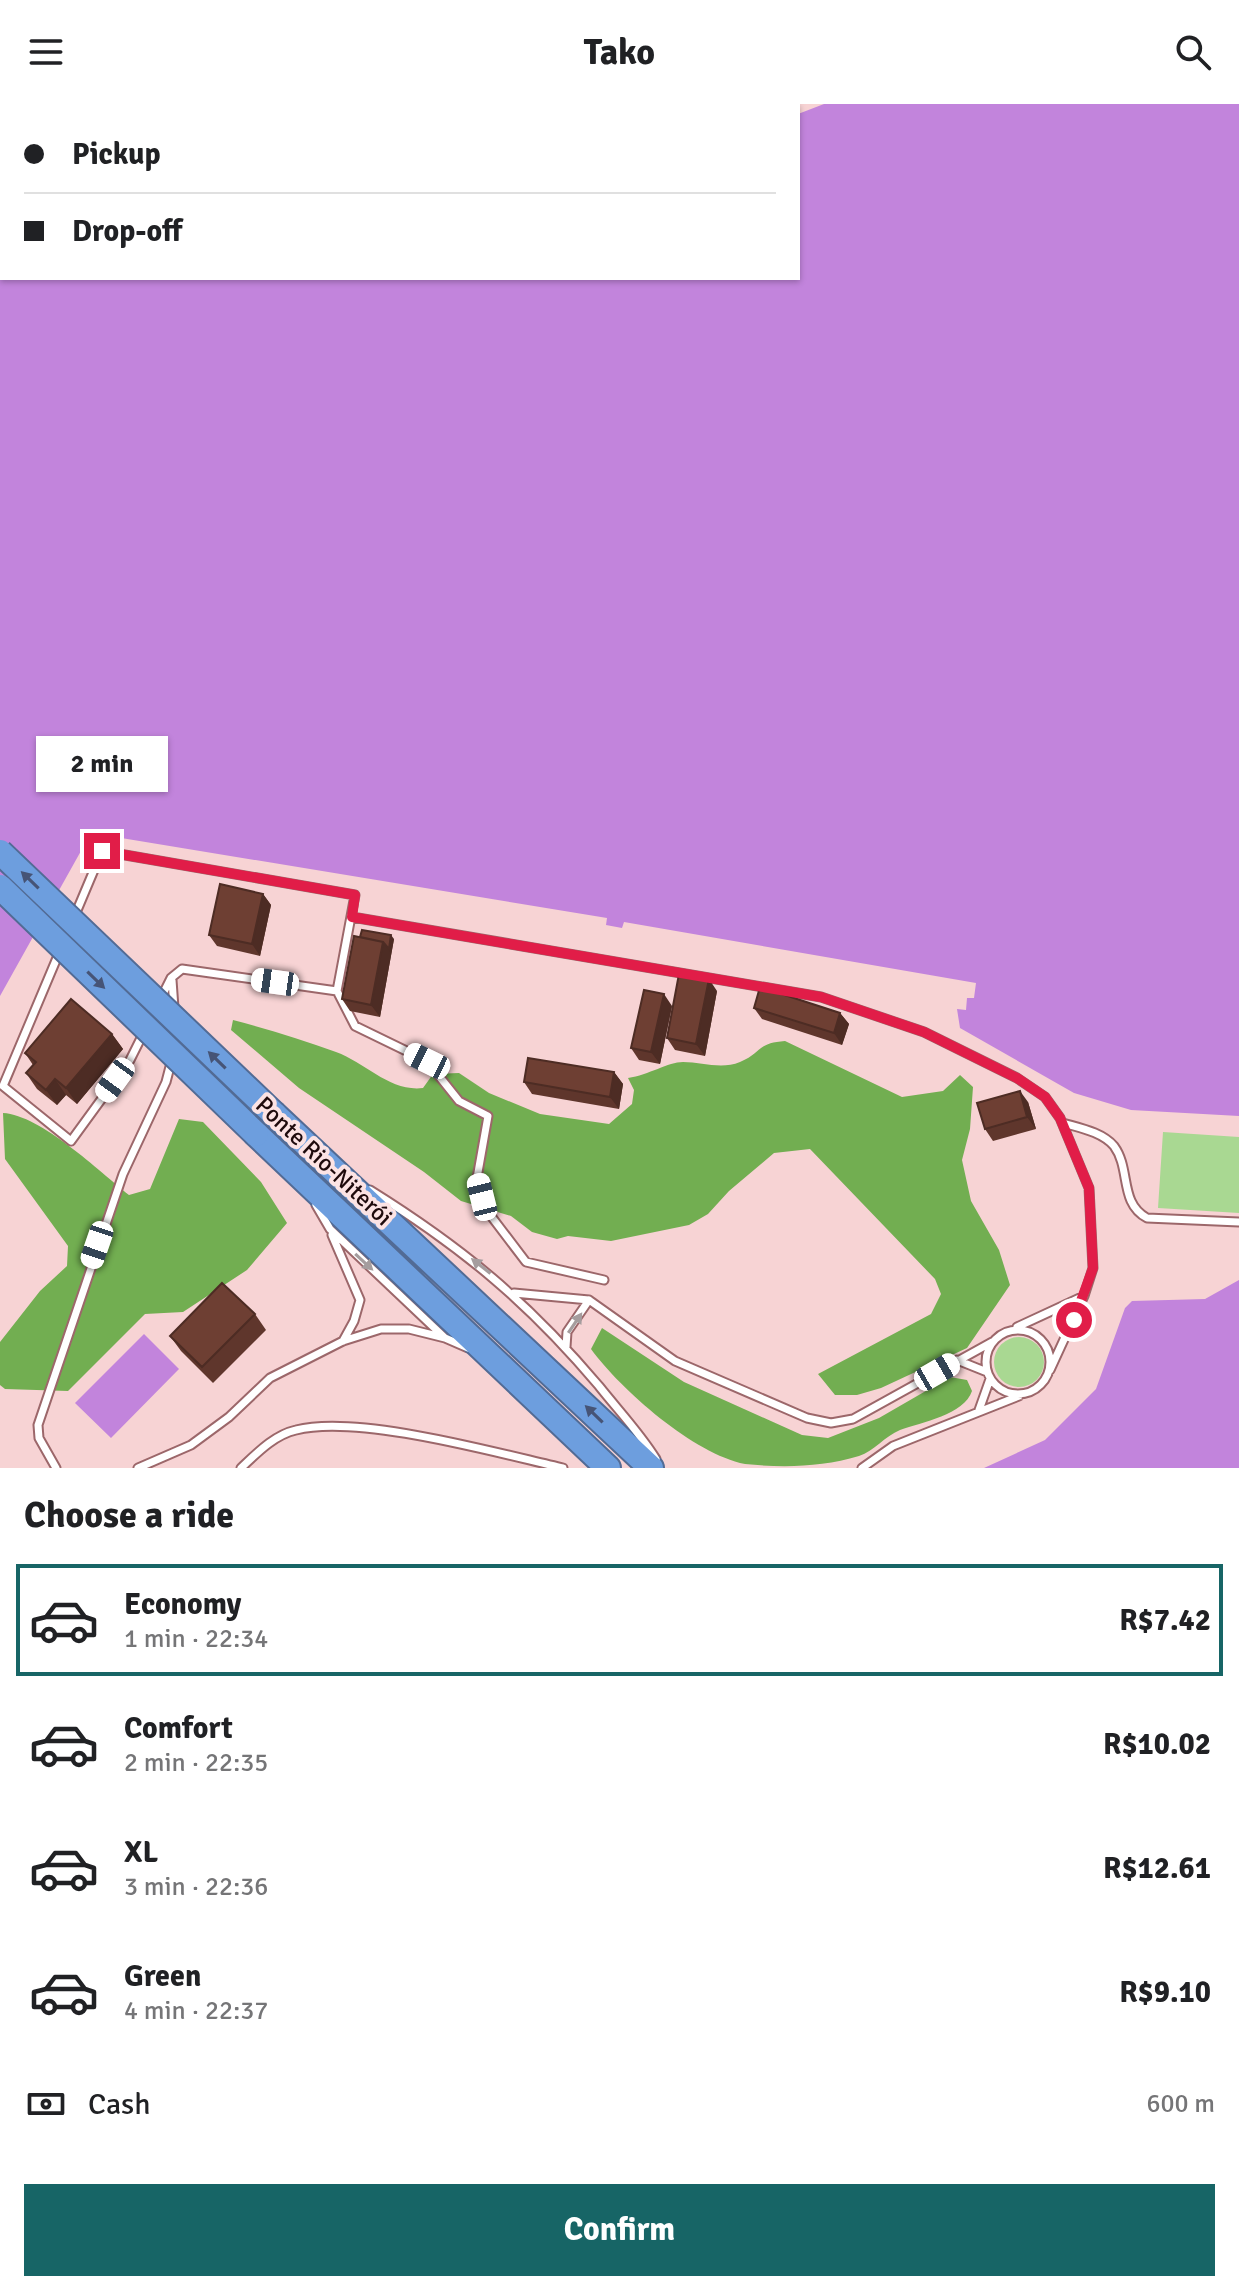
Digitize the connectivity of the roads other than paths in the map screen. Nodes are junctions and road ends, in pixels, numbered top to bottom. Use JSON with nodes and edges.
{"nodes":[{"id":1,"x":0,"y":852,"type":"edge"},
{"id":2,"x":0,"y":887,"type":"edge"},
{"id":3,"x":352,"y":917,"type":"junction"},
{"id":4,"x":171,"y":978,"type":"junction"},
{"id":5,"x":337,"y":991,"type":"junction"},
{"id":6,"x":1063,"y":1123,"type":"junction"},
{"id":7,"x":321,"y":1159,"type":"junction"},
{"id":8,"x":301,"y":1178,"type":"junction"},
{"id":9,"x":1239,"y":1222,"type":"edge"},
{"id":10,"x":330,"y":1229,"type":"junction"},
{"id":11,"x":604,"y":1280,"type":"dead end"},
{"id":12,"x":514,"y":1293,"type":"junction"},
{"id":13,"x":1084,"y":1296,"type":"junction"},
{"id":14,"x":589,"y":1300,"type":"junction"},
{"id":15,"x":1008,"y":1331,"type":"junction"},
{"id":16,"x":445,"y":1338,"type":"junction"},
{"id":17,"x":343,"y":1341,"type":"junction"},
{"id":18,"x":992,"y":1342,"type":"junction"},
{"id":19,"x":566,"y":1347,"type":"junction"},
{"id":20,"x":957,"y":1360,"type":"junction"},
{"id":21,"x":495,"y":1361,"type":"junction"},
{"id":22,"x":1050,"y":1370,"type":"junction"},
{"id":23,"x":989,"y":1375,"type":"junction"},
{"id":24,"x":1023,"y":1394,"type":"junction"},
{"id":25,"x":979,"y":1410,"type":"junction"},
{"id":26,"x":56,"y":1468,"type":"edge"},
{"id":27,"x":138,"y":1468,"type":"edge"},
{"id":28,"x":241,"y":1468,"type":"edge"},
{"id":29,"x":563,"y":1468,"type":"edge"},
{"id":30,"x":608,"y":1468,"type":"edge"},
{"id":31,"x":651,"y":1468,"type":"edge"},
{"id":32,"x":661,"y":1468,"type":"edge"},
{"id":33,"x":862,"y":1468,"type":"edge"}],
"edges":[{"from":7,"to":1,"type":"highway","name":"Ponte Rio-Niterói","one_way":true,"bridge":true},
{"from":2,"to":8,"type":"highway","name":"Ponte Rio-Niterói","one_way":true,"bridge":true},
{"from":3,"to":4,"type":"lane"},
{"from":3,"to":5,"type":"lane"},
{"from":3,"to":6,"type":"lane"},
{"from":4,"to":5,"type":"lane"},
{"from":4,"to":26,"type":"lane"},
{"from":5,"to":11,"type":"lane"},
{"from":6,"to":9,"type":"lane"},
{"from":6,"to":13,"type":"lane"},
{"from":12,"to":7,"type":"lane","one_way":true},
{"from":31,"to":7,"type":"highway","name":"Ponte Rio-Niterói","one_way":true},
{"from":8,"to":10,"type":"lane"},
{"from":8,"to":21,"type":"highway","name":"Ponte Rio-Niterói"},
{"from":10,"to":16,"type":"lane","one_way":true},
{"from":10,"to":17,"type":"lane"},
{"from":12,"to":14,"type":"lane"},
{"from":12,"to":19,"type":"lane"},
{"from":13,"to":15,"type":"lane"},
{"from":13,"to":22,"type":"lane"},
{"from":19,"to":14,"type":"lane","one_way":true},
{"from":14,"to":20,"type":"lane"},
{"from":15,"to":18,"type":"lane"},
{"from":15,"to":22,"type":"lane"},
{"from":16,"to":17,"type":"lane"},
{"from":16,"to":21,"type":"lane"},
{"from":17,"to":27,"type":"lane"},
{"from":18,"to":20,"type":"lane"},
{"from":18,"to":23,"type":"lane"},
{"from":19,"to":32,"type":"lane"},
{"from":20,"to":23,"type":"lane"},
{"from":21,"to":30,"type":"highway","name":"Ponte Rio-Niterói"},
{"from":22,"to":24,"type":"lane"},
{"from":23,"to":24,"type":"lane"},
{"from":23,"to":25,"type":"lane"},
{"from":24,"to":25,"type":"lane"},
{"from":25,"to":33,"type":"lane"},
{"from":28,"to":29,"type":"lane"}]}
